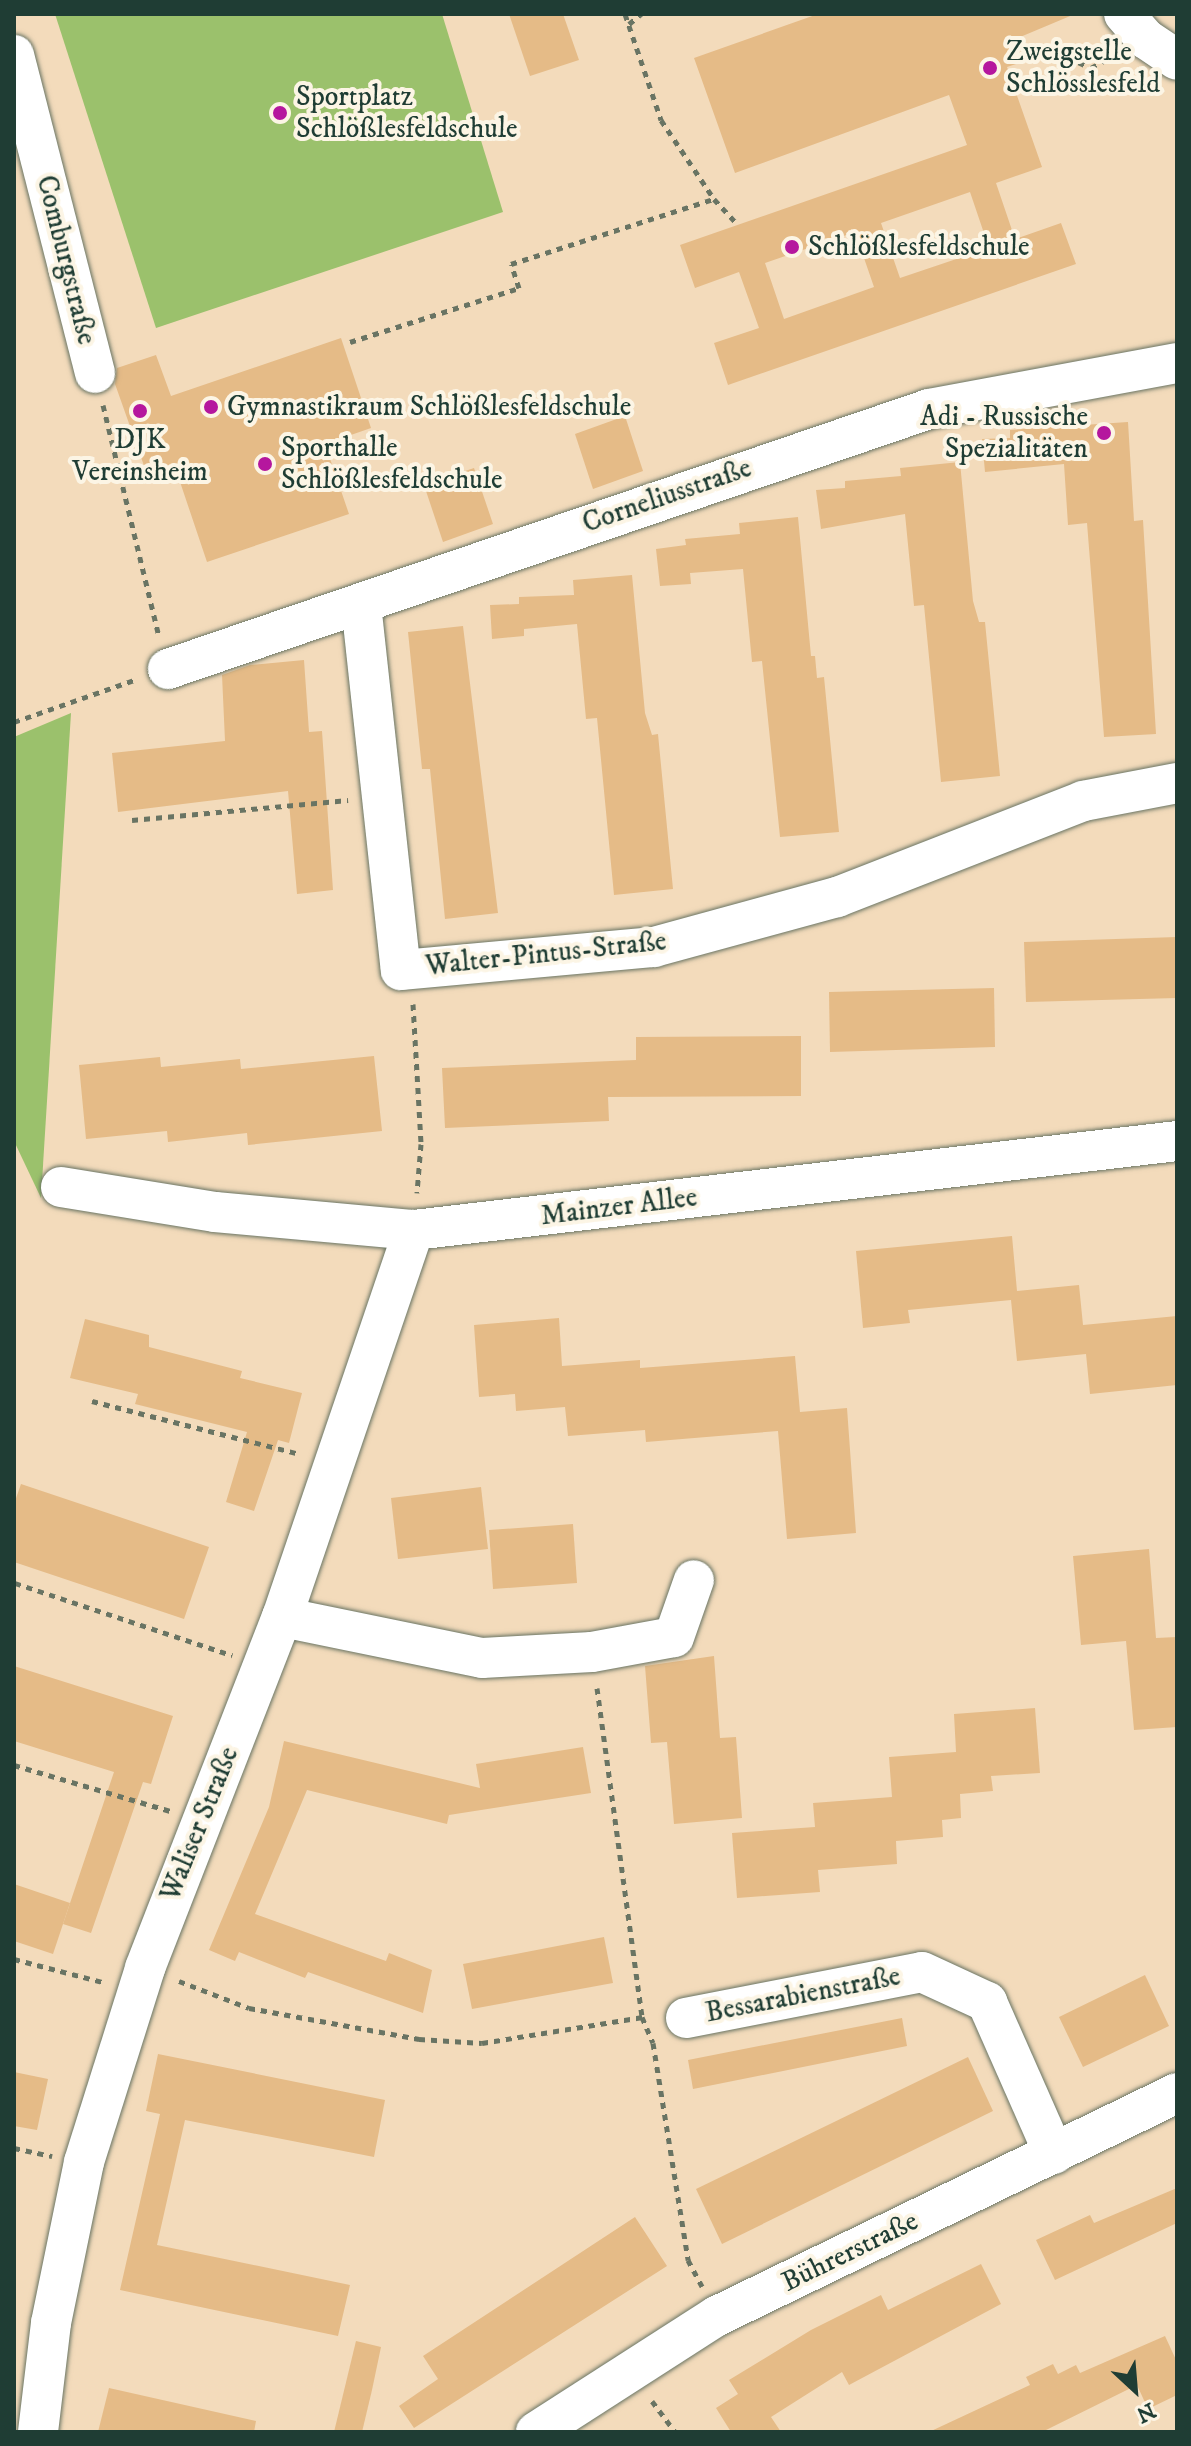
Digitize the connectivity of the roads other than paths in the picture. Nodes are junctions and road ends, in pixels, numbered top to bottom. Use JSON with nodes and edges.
{"nodes":[{"id":1,"x":14,"y":55,"type":"edge"},
{"id":2,"x":1177,"y":363,"type":"edge"},
{"id":3,"x":95,"y":373,"type":"road end"},
{"id":4,"x":361,"y":604,"type":"junction"},
{"id":5,"x":168,"y":669,"type":"road end"},
{"id":6,"x":1177,"y":783,"type":"edge"},
{"id":7,"x":1177,"y":1141,"type":"edge"},
{"id":8,"x":61,"y":1187,"type":"dead end"},
{"id":9,"x":414,"y":1230,"type":"junction"},
{"id":10,"x":694,"y":1580,"type":"dead end"},
{"id":11,"x":282,"y":1617,"type":"junction"},
{"id":12,"x":686,"y":2018,"type":"dead end"},
{"id":13,"x":1177,"y":2093,"type":"edge"},
{"id":14,"x":1054,"y":2154,"type":"junction"},
{"id":15,"x":38,"y":2432,"type":"edge"},
{"id":16,"x":536,"y":2432,"type":"edge"}],
"edges":[{"from":1,"to":3,"type":"street","name":"Comburgstraße"},
{"from":2,"to":4,"type":"street","name":"Corneliusstraße"},
{"from":4,"to":5,"type":"street","name":"Corneliusstraße"},
{"from":4,"to":6,"type":"street","name":"Walter-Pintus-Straße"},
{"from":7,"to":9,"type":"street","name":"Mainzer Allee"},
{"from":8,"to":9,"type":"street","name":"Mainzer Allee"},
{"from":9,"to":11,"type":"street","name":"Waliser Straße"},
{"from":10,"to":11,"type":"street"},
{"from":11,"to":15,"type":"street","name":"Waliser Straße"},
{"from":12,"to":14,"type":"street","name":"Bessarabienstraße"},
{"from":13,"to":14,"type":"street","name":"Bührerstraße"},
{"from":14,"to":16,"type":"street","name":"Bührerstraße"}]}
